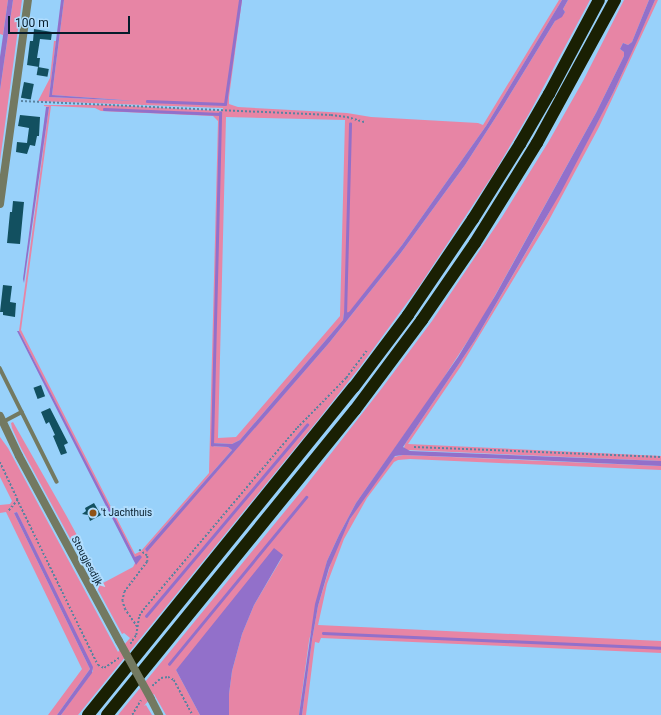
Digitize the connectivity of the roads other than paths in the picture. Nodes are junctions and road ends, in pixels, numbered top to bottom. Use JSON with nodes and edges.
{"nodes":[{"id":1,"x":28,"y":0,"type":"edge"},
{"id":2,"x":599,"y":0,"type":"edge"},
{"id":3,"x":615,"y":0,"type":"edge"},
{"id":4,"x":0,"y":204,"type":"edge"},
{"id":5,"x":0,"y":368,"type":"edge"},
{"id":6,"x":22,"y":412,"type":"junction"},
{"id":7,"x":1,"y":420,"type":"edge"},
{"id":8,"x":57,"y":482,"type":"dead end"},
{"id":9,"x":88,"y":715,"type":"edge"},
{"id":10,"x":107,"y":715,"type":"edge"},
{"id":11,"x":159,"y":715,"type":"edge"}],
"edges":[{"from":1,"to":4,"type":"street"},
{"from":2,"to":9,"type":"highway"},
{"from":3,"to":10,"type":"highway"},
{"from":5,"to":6,"type":"lane"},
{"from":6,"to":7,"type":"lane"},
{"from":6,"to":8,"type":"lane"},
{"from":7,"to":11,"type":"street","name":"Stougjesdijk","bridge":true}]}
